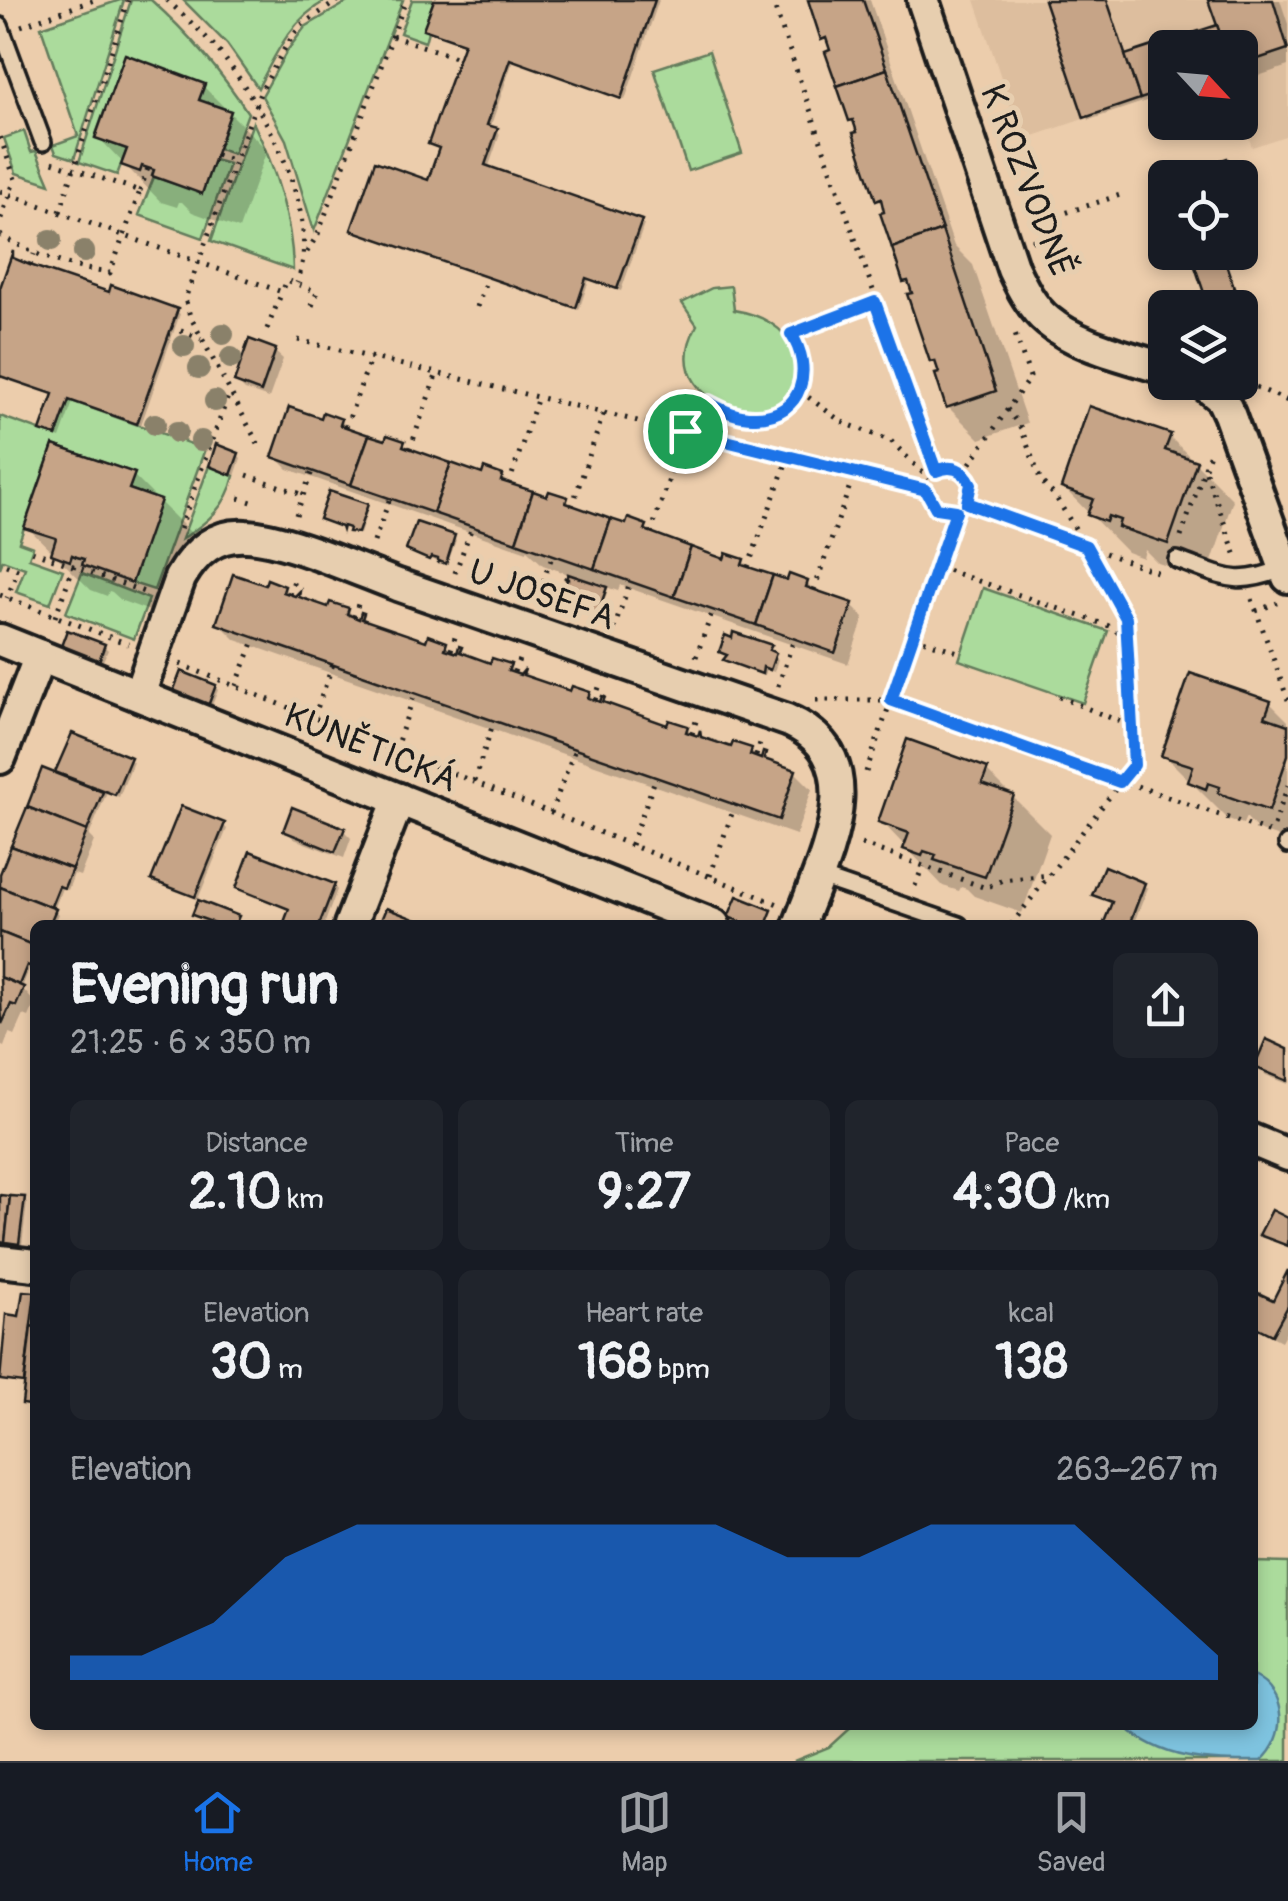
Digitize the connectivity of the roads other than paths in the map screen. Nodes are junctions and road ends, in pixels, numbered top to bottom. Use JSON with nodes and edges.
{"nodes":[{"id":1,"x":923,"y":0,"type":"edge"},
{"id":2,"x":1,"y":30,"type":"edge"},
{"id":3,"x":44,"y":142,"type":"road end"},
{"id":4,"x":1148,"y":363,"type":"edge"},
{"id":5,"x":1222,"y":400,"type":"edge"},
{"id":6,"x":1177,"y":560,"type":"dead end"},
{"id":7,"x":1286,"y":573,"type":"edge"},
{"id":8,"x":0,"y":640,"type":"edge"},
{"id":9,"x":40,"y":656,"type":"junction"},
{"id":10,"x":139,"y":695,"type":"junction"},
{"id":11,"x":0,"y":758,"type":"edge"},
{"id":12,"x":399,"y":799,"type":"junction"},
{"id":13,"x":817,"y":876,"type":"junction"},
{"id":14,"x":801,"y":919,"type":"edge"},
{"id":15,"x":352,"y":920,"type":"edge"},
{"id":16,"x":702,"y":920,"type":"edge"},
{"id":17,"x":945,"y":920,"type":"edge"},
{"id":18,"x":1258,"y":1142,"type":"edge"},
{"id":19,"x":1288,"y":1155,"type":"edge"},
{"id":20,"x":0,"y":1260,"type":"edge"},
{"id":21,"x":30,"y":1264,"type":"edge"}],
"edges":[{"from":1,"to":4,"type":"street","name":"K ROZVODNĚ"},
{"from":2,"to":3,"type":"lane"},
{"from":5,"to":7,"type":"street"},
{"from":6,"to":7,"type":"lane"},
{"from":8,"to":9,"type":"street","name":"KUNĚTICKÁ"},
{"from":9,"to":10,"type":"street","name":"KUNĚTICKÁ"},
{"from":9,"to":11,"type":"street"},
{"from":10,"to":12,"type":"street","name":"KUNĚTICKÁ"},
{"from":10,"to":13,"type":"street","name":"U JOSEFA"},
{"from":12,"to":15,"type":"street"},
{"from":12,"to":16,"type":"street","name":"KUNĚTICKÁ"},
{"from":13,"to":14,"type":"street","name":"U JOSEFA"},
{"from":13,"to":17,"type":"lane"},
{"from":18,"to":19,"type":"street"},
{"from":20,"to":21,"type":"street"}]}
